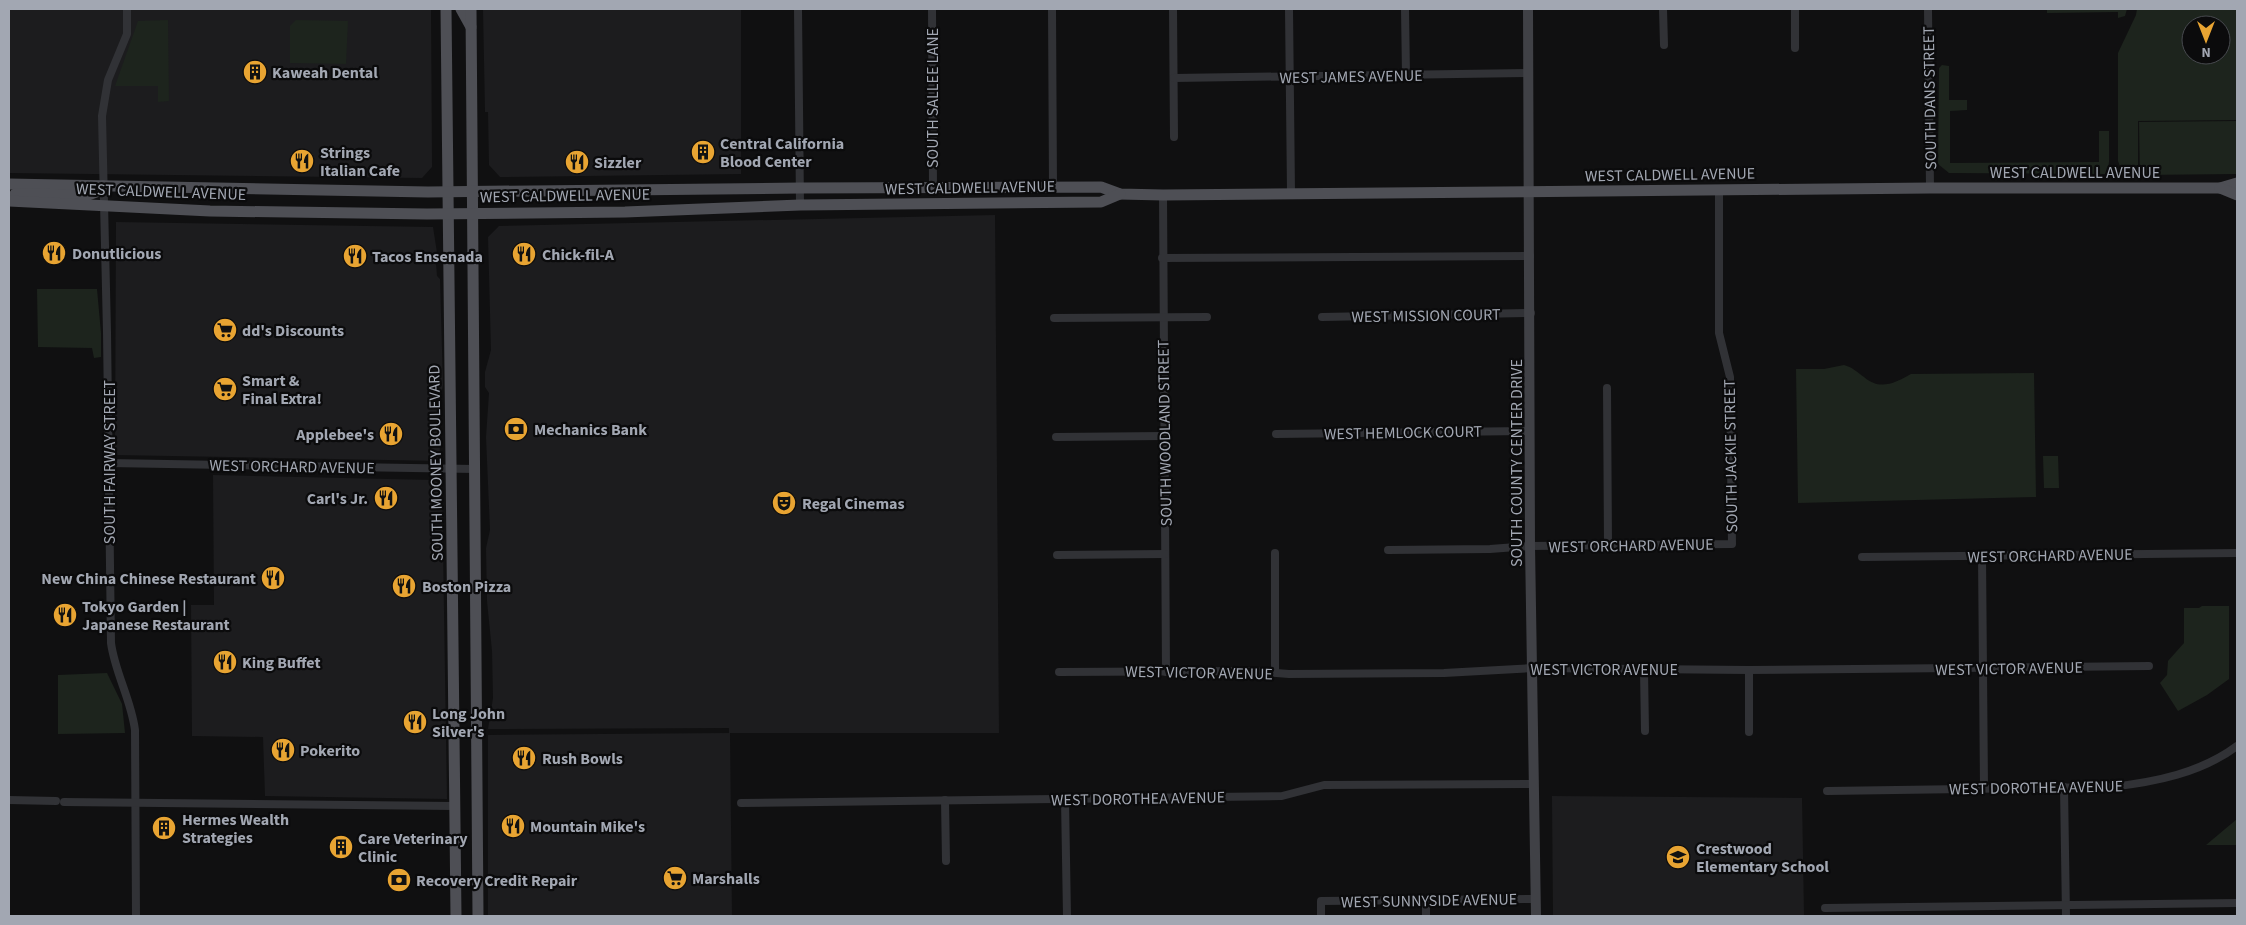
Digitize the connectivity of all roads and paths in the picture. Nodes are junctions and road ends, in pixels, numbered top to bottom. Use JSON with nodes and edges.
{"nodes":[{"id":1,"x":127,"y":9,"type":"edge"},
{"id":2,"x":446,"y":9,"type":"edge"},
{"id":3,"x":461,"y":9,"type":"edge"},
{"id":4,"x":471,"y":9,"type":"edge"},
{"id":5,"x":798,"y":9,"type":"edge"},
{"id":6,"x":932,"y":9,"type":"edge"},
{"id":7,"x":1052,"y":9,"type":"edge"},
{"id":8,"x":1173,"y":9,"type":"edge"},
{"id":9,"x":1290,"y":9,"type":"edge"},
{"id":10,"x":1406,"y":9,"type":"edge"},
{"id":11,"x":1528,"y":9,"type":"edge"},
{"id":12,"x":1663,"y":9,"type":"edge"},
{"id":13,"x":1795,"y":9,"type":"edge"},
{"id":14,"x":1928,"y":9,"type":"edge"},
{"id":15,"x":471,"y":27,"type":"junction"},
{"id":16,"x":1664,"y":46,"type":"dead end"},
{"id":17,"x":1795,"y":48,"type":"dead end"},
{"id":18,"x":1528,"y":74,"type":"junction"},
{"id":19,"x":1406,"y":75,"type":"junction"},
{"id":20,"x":1290,"y":76,"type":"junction"},
{"id":21,"x":1174,"y":78,"type":"junction"},
{"id":22,"x":1174,"y":137,"type":"dead end"},
{"id":23,"x":2237,"y":183,"type":"edge"},
{"id":24,"x":9,"y":184,"type":"edge"},
{"id":25,"x":103,"y":186,"type":"junction"},
{"id":26,"x":933,"y":187,"type":"junction"},
{"id":27,"x":1052,"y":187,"type":"junction"},
{"id":28,"x":800,"y":188,"type":"junction"},
{"id":29,"x":1930,"y":188,"type":"junction"},
{"id":30,"x":2220,"y":188,"type":"junction"},
{"id":31,"x":1719,"y":189,"type":"junction"},
{"id":32,"x":473,"y":191,"type":"junction"},
{"id":33,"x":1530,"y":191,"type":"junction"},
{"id":34,"x":448,"y":192,"type":"junction"},
{"id":35,"x":1292,"y":192,"type":"junction"},
{"id":36,"x":9,"y":194,"type":"edge"},
{"id":37,"x":1120,"y":194,"type":"junction"},
{"id":38,"x":1163,"y":195,"type":"junction"},
{"id":39,"x":2237,"y":195,"type":"edge"},
{"id":40,"x":9,"y":201,"type":"edge"},
{"id":41,"x":957,"y":204,"type":"junction"},
{"id":42,"x":800,"y":205,"type":"junction"},
{"id":43,"x":104,"y":206,"type":"junction"},
{"id":44,"x":474,"y":213,"type":"junction"},
{"id":45,"x":449,"y":214,"type":"junction"},
{"id":46,"x":1530,"y":256,"type":"junction"},
{"id":47,"x":1162,"y":258,"type":"junction"},
{"id":48,"x":1530,"y":314,"type":"junction"},
{"id":49,"x":1322,"y":317,"type":"dead end"},
{"id":50,"x":1054,"y":318,"type":"dead end"},
{"id":51,"x":1163,"y":318,"type":"junction"},
{"id":52,"x":1207,"y":318,"type":"dead end"},
{"id":53,"x":1607,"y":388,"type":"dead end"},
{"id":54,"x":1530,"y":431,"type":"junction"},
{"id":55,"x":1276,"y":434,"type":"dead end"},
{"id":56,"x":1163,"y":436,"type":"junction"},
{"id":57,"x":1056,"y":437,"type":"dead end"},
{"id":58,"x":109,"y":463,"type":"junction"},
{"id":59,"x":451,"y":469,"type":"junction"},
{"id":60,"x":475,"y":469,"type":"junction"},
{"id":61,"x":1732,"y":544,"type":"joint"},
{"id":62,"x":1608,"y":545,"type":"junction"},
{"id":63,"x":1530,"y":546,"type":"junction"},
{"id":64,"x":1388,"y":550,"type":"dead end"},
{"id":65,"x":1274,"y":553,"type":"dead end"},
{"id":66,"x":2237,"y":553,"type":"edge"},
{"id":67,"x":1057,"y":554,"type":"dead end"},
{"id":68,"x":1166,"y":554,"type":"junction"},
{"id":69,"x":1982,"y":555,"type":"junction"},
{"id":70,"x":1862,"y":557,"type":"dead end"},
{"id":71,"x":2149,"y":666,"type":"dead end"},
{"id":72,"x":1533,"y":668,"type":"junction"},
{"id":73,"x":1983,"y":669,"type":"junction"},
{"id":74,"x":1644,"y":670,"type":"junction"},
{"id":75,"x":1748,"y":670,"type":"junction"},
{"id":76,"x":1059,"y":672,"type":"dead end"},
{"id":77,"x":1166,"y":672,"type":"junction"},
{"id":78,"x":1275,"y":672,"type":"junction"},
{"id":79,"x":1645,"y":731,"type":"dead end"},
{"id":80,"x":1748,"y":732,"type":"dead end"},
{"id":81,"x":2237,"y":746,"type":"edge"},
{"id":82,"x":1534,"y":784,"type":"junction"},
{"id":83,"x":2064,"y":787,"type":"junction"},
{"id":84,"x":1984,"y":788,"type":"junction"},
{"id":85,"x":1827,"y":790,"type":"dead end"},
{"id":86,"x":9,"y":800,"type":"edge"},
{"id":87,"x":945,"y":800,"type":"junction"},
{"id":88,"x":1065,"y":800,"type":"junction"},
{"id":89,"x":135,"y":802,"type":"junction"},
{"id":90,"x":741,"y":803,"type":"dead end"},
{"id":91,"x":454,"y":806,"type":"junction"},
{"id":92,"x":946,"y":861,"type":"dead end"},
{"id":93,"x":1426,"y":899,"type":"junction"},
{"id":94,"x":1536,"y":899,"type":"junction"},
{"id":95,"x":2237,"y":903,"type":"edge"},
{"id":96,"x":2066,"y":905,"type":"junction"},
{"id":97,"x":1825,"y":908,"type":"dead end"},
{"id":98,"x":136,"y":916,"type":"edge"},
{"id":99,"x":456,"y":916,"type":"edge"},
{"id":100,"x":478,"y":916,"type":"edge"},
{"id":101,"x":1067,"y":916,"type":"edge"},
{"id":102,"x":1321,"y":916,"type":"edge"},
{"id":103,"x":1426,"y":916,"type":"edge"},
{"id":104,"x":1536,"y":916,"type":"edge"},
{"id":105,"x":2066,"y":916,"type":"edge"}],
"edges":[{"from":1,"to":25,"type":"street","name":"SOUTH FAIRWAY STREET"},
{"from":2,"to":34,"type":"main road","name":"SOUTH MOONEY BOULEVARD"},
{"from":3,"to":15,"type":"main road"},
{"from":4,"to":15,"type":"main road"},
{"from":5,"to":28,"type":"street"},
{"from":6,"to":26,"type":"street","name":"SOUTH SALLEE LANE"},
{"from":7,"to":27,"type":"street"},
{"from":8,"to":21,"type":"street"},
{"from":9,"to":20,"type":"street"},
{"from":10,"to":19,"type":"street"},
{"from":11,"to":18,"type":"street","name":"SOUTH COUNTY CENTER DRIVE"},
{"from":12,"to":16,"type":"street"},
{"from":13,"to":17,"type":"street"},
{"from":14,"to":29,"type":"street","name":"SOUTH DANS STREET"},
{"from":15,"to":32,"type":"main road"},
{"from":18,"to":19,"type":"street","name":"WEST JAMES AVENUE"},
{"from":18,"to":33,"type":"street","name":"SOUTH COUNTY CENTER DRIVE"},
{"from":19,"to":20,"type":"street","name":"WEST JAMES AVENUE"},
{"from":20,"to":21,"type":"street","name":"WEST JAMES AVENUE"},
{"from":20,"to":35,"type":"street"},
{"from":21,"to":22,"type":"street"},
{"from":23,"to":30,"type":"main road","name":"WEST CALDWELL AVENUE"},
{"from":24,"to":25,"type":"main road","name":"WEST CALDWELL AVENUE"},
{"from":25,"to":34,"type":"main road","name":"WEST CALDWELL AVENUE"},
{"from":25,"to":36,"type":"main road"},
{"from":25,"to":43,"type":"street","name":"SOUTH FAIRWAY STREET"},
{"from":26,"to":27,"type":"main road","name":"WEST CALDWELL AVENUE"},
{"from":26,"to":28,"type":"main road","name":"WEST CALDWELL AVENUE"},
{"from":27,"to":37,"type":"main road","name":"WEST CALDWELL AVENUE"},
{"from":27,"to":41,"type":"main road"},
{"from":28,"to":32,"type":"main road","name":"WEST CALDWELL AVENUE"},
{"from":28,"to":42,"type":"street"},
{"from":29,"to":30,"type":"main road","name":"WEST CALDWELL AVENUE"},
{"from":29,"to":31,"type":"main road","name":"WEST CALDWELL AVENUE"},
{"from":30,"to":39,"type":"main road","name":"WEST CALDWELL AVENUE"},
{"from":31,"to":33,"type":"main road","name":"WEST CALDWELL AVENUE"},
{"from":31,"to":61,"type":"street","name":"SOUTH JACKIE STREET"},
{"from":32,"to":34,"type":"main road","name":"WEST CALDWELL AVENUE"},
{"from":32,"to":44,"type":"main road"},
{"from":33,"to":35,"type":"main road","name":"WEST CALDWELL AVENUE"},
{"from":33,"to":46,"type":"street","name":"SOUTH COUNTY CENTER DRIVE"},
{"from":34,"to":45,"type":"main road","name":"SOUTH MOONEY BOULEVARD"},
{"from":35,"to":38,"type":"main road","name":"WEST CALDWELL AVENUE"},
{"from":37,"to":38,"type":"main road","name":"WEST CALDWELL AVENUE"},
{"from":37,"to":41,"type":"main road","name":"WEST CALDWELL AVENUE"},
{"from":38,"to":47,"type":"street","name":"SOUTH WOODLAND STREET"},
{"from":40,"to":43,"type":"main road","name":"WEST CALDWELL AVENUE"},
{"from":41,"to":42,"type":"main road","name":"WEST CALDWELL AVENUE"},
{"from":42,"to":44,"type":"main road","name":"WEST CALDWELL AVENUE"},
{"from":43,"to":45,"type":"main road","name":"WEST CALDWELL AVENUE"},
{"from":43,"to":58,"type":"street","name":"SOUTH FAIRWAY STREET"},
{"from":44,"to":45,"type":"main road","name":"WEST CALDWELL AVENUE"},
{"from":44,"to":60,"type":"main road"},
{"from":45,"to":59,"type":"main road","name":"SOUTH MOONEY BOULEVARD"},
{"from":46,"to":47,"type":"street"},
{"from":46,"to":48,"type":"street","name":"SOUTH COUNTY CENTER DRIVE"},
{"from":47,"to":51,"type":"street","name":"SOUTH WOODLAND STREET"},
{"from":48,"to":49,"type":"street","name":"WEST MISSION COURT"},
{"from":48,"to":54,"type":"street","name":"SOUTH COUNTY CENTER DRIVE"},
{"from":50,"to":51,"type":"street"},
{"from":51,"to":52,"type":"street"},
{"from":51,"to":56,"type":"street","name":"SOUTH WOODLAND STREET"},
{"from":53,"to":62,"type":"street"},
{"from":54,"to":55,"type":"street","name":"WEST HEMLOCK COURT"},
{"from":54,"to":63,"type":"street","name":"SOUTH COUNTY CENTER DRIVE"},
{"from":56,"to":57,"type":"street"},
{"from":56,"to":68,"type":"street","name":"SOUTH WOODLAND STREET"},
{"from":58,"to":59,"type":"street","name":"WEST ORCHARD AVENUE"},
{"from":58,"to":89,"type":"street","name":"SOUTH FAIRWAY STREET"},
{"from":59,"to":60,"type":"street","name":"WEST ORCHARD AVENUE"},
{"from":59,"to":91,"type":"main road","name":"SOUTH MOONEY BOULEVARD"},
{"from":60,"to":100,"type":"main road"},
{"from":61,"to":62,"type":"street","name":"WEST ORCHARD AVENUE"},
{"from":62,"to":63,"type":"street","name":"WEST ORCHARD AVENUE"},
{"from":63,"to":64,"type":"street","name":"WEST ORCHARD AVENUE"},
{"from":63,"to":72,"type":"street","name":"SOUTH COUNTY CENTER DRIVE"},
{"from":65,"to":78,"type":"street"},
{"from":66,"to":69,"type":"street","name":"WEST ORCHARD AVENUE"},
{"from":67,"to":68,"type":"street"},
{"from":68,"to":77,"type":"street","name":"SOUTH WOODLAND STREET"},
{"from":69,"to":70,"type":"street","name":"WEST ORCHARD AVENUE"},
{"from":69,"to":73,"type":"street"},
{"from":71,"to":73,"type":"street","name":"WEST VICTOR AVENUE"},
{"from":72,"to":74,"type":"street","name":"WEST VICTOR AVENUE"},
{"from":72,"to":78,"type":"street","name":"WEST VICTOR AVENUE"},
{"from":72,"to":82,"type":"street","name":"SOUTH COUNTY CENTER DRIVE"},
{"from":73,"to":75,"type":"street","name":"WEST VICTOR AVENUE"},
{"from":73,"to":84,"type":"street"},
{"from":74,"to":75,"type":"street","name":"WEST VICTOR AVENUE"},
{"from":74,"to":79,"type":"street"},
{"from":75,"to":80,"type":"street"},
{"from":76,"to":77,"type":"street","name":"WEST VICTOR AVENUE"},
{"from":77,"to":78,"type":"street","name":"WEST VICTOR AVENUE"},
{"from":81,"to":83,"type":"street","name":"WEST DOROTHEA AVENUE"},
{"from":82,"to":88,"type":"street","name":"WEST DOROTHEA AVENUE"},
{"from":82,"to":94,"type":"street","name":"SOUTH COUNTY CENTER DRIVE"},
{"from":83,"to":84,"type":"street","name":"WEST DOROTHEA AVENUE"},
{"from":83,"to":96,"type":"street"},
{"from":84,"to":85,"type":"street","name":"WEST DOROTHEA AVENUE"},
{"from":86,"to":89,"type":"street"},
{"from":87,"to":88,"type":"street","name":"WEST DOROTHEA AVENUE"},
{"from":87,"to":90,"type":"street","name":"WEST DOROTHEA AVENUE"},
{"from":87,"to":92,"type":"street"},
{"from":88,"to":101,"type":"street"},
{"from":89,"to":91,"type":"street"},
{"from":89,"to":98,"type":"street","name":"SOUTH FAIRWAY STREET"},
{"from":91,"to":99,"type":"main road","name":"SOUTH MOONEY BOULEVARD"},
{"from":93,"to":94,"type":"street","name":"WEST SUNNYSIDE AVENUE"},
{"from":93,"to":102,"type":"street","name":"WEST SUNNYSIDE AVENUE"},
{"from":93,"to":103,"type":"street"},
{"from":94,"to":104,"type":"street","name":"SOUTH COUNTY CENTER DRIVE"},
{"from":95,"to":96,"type":"street"},
{"from":96,"to":97,"type":"street"},
{"from":96,"to":105,"type":"street"}]}
